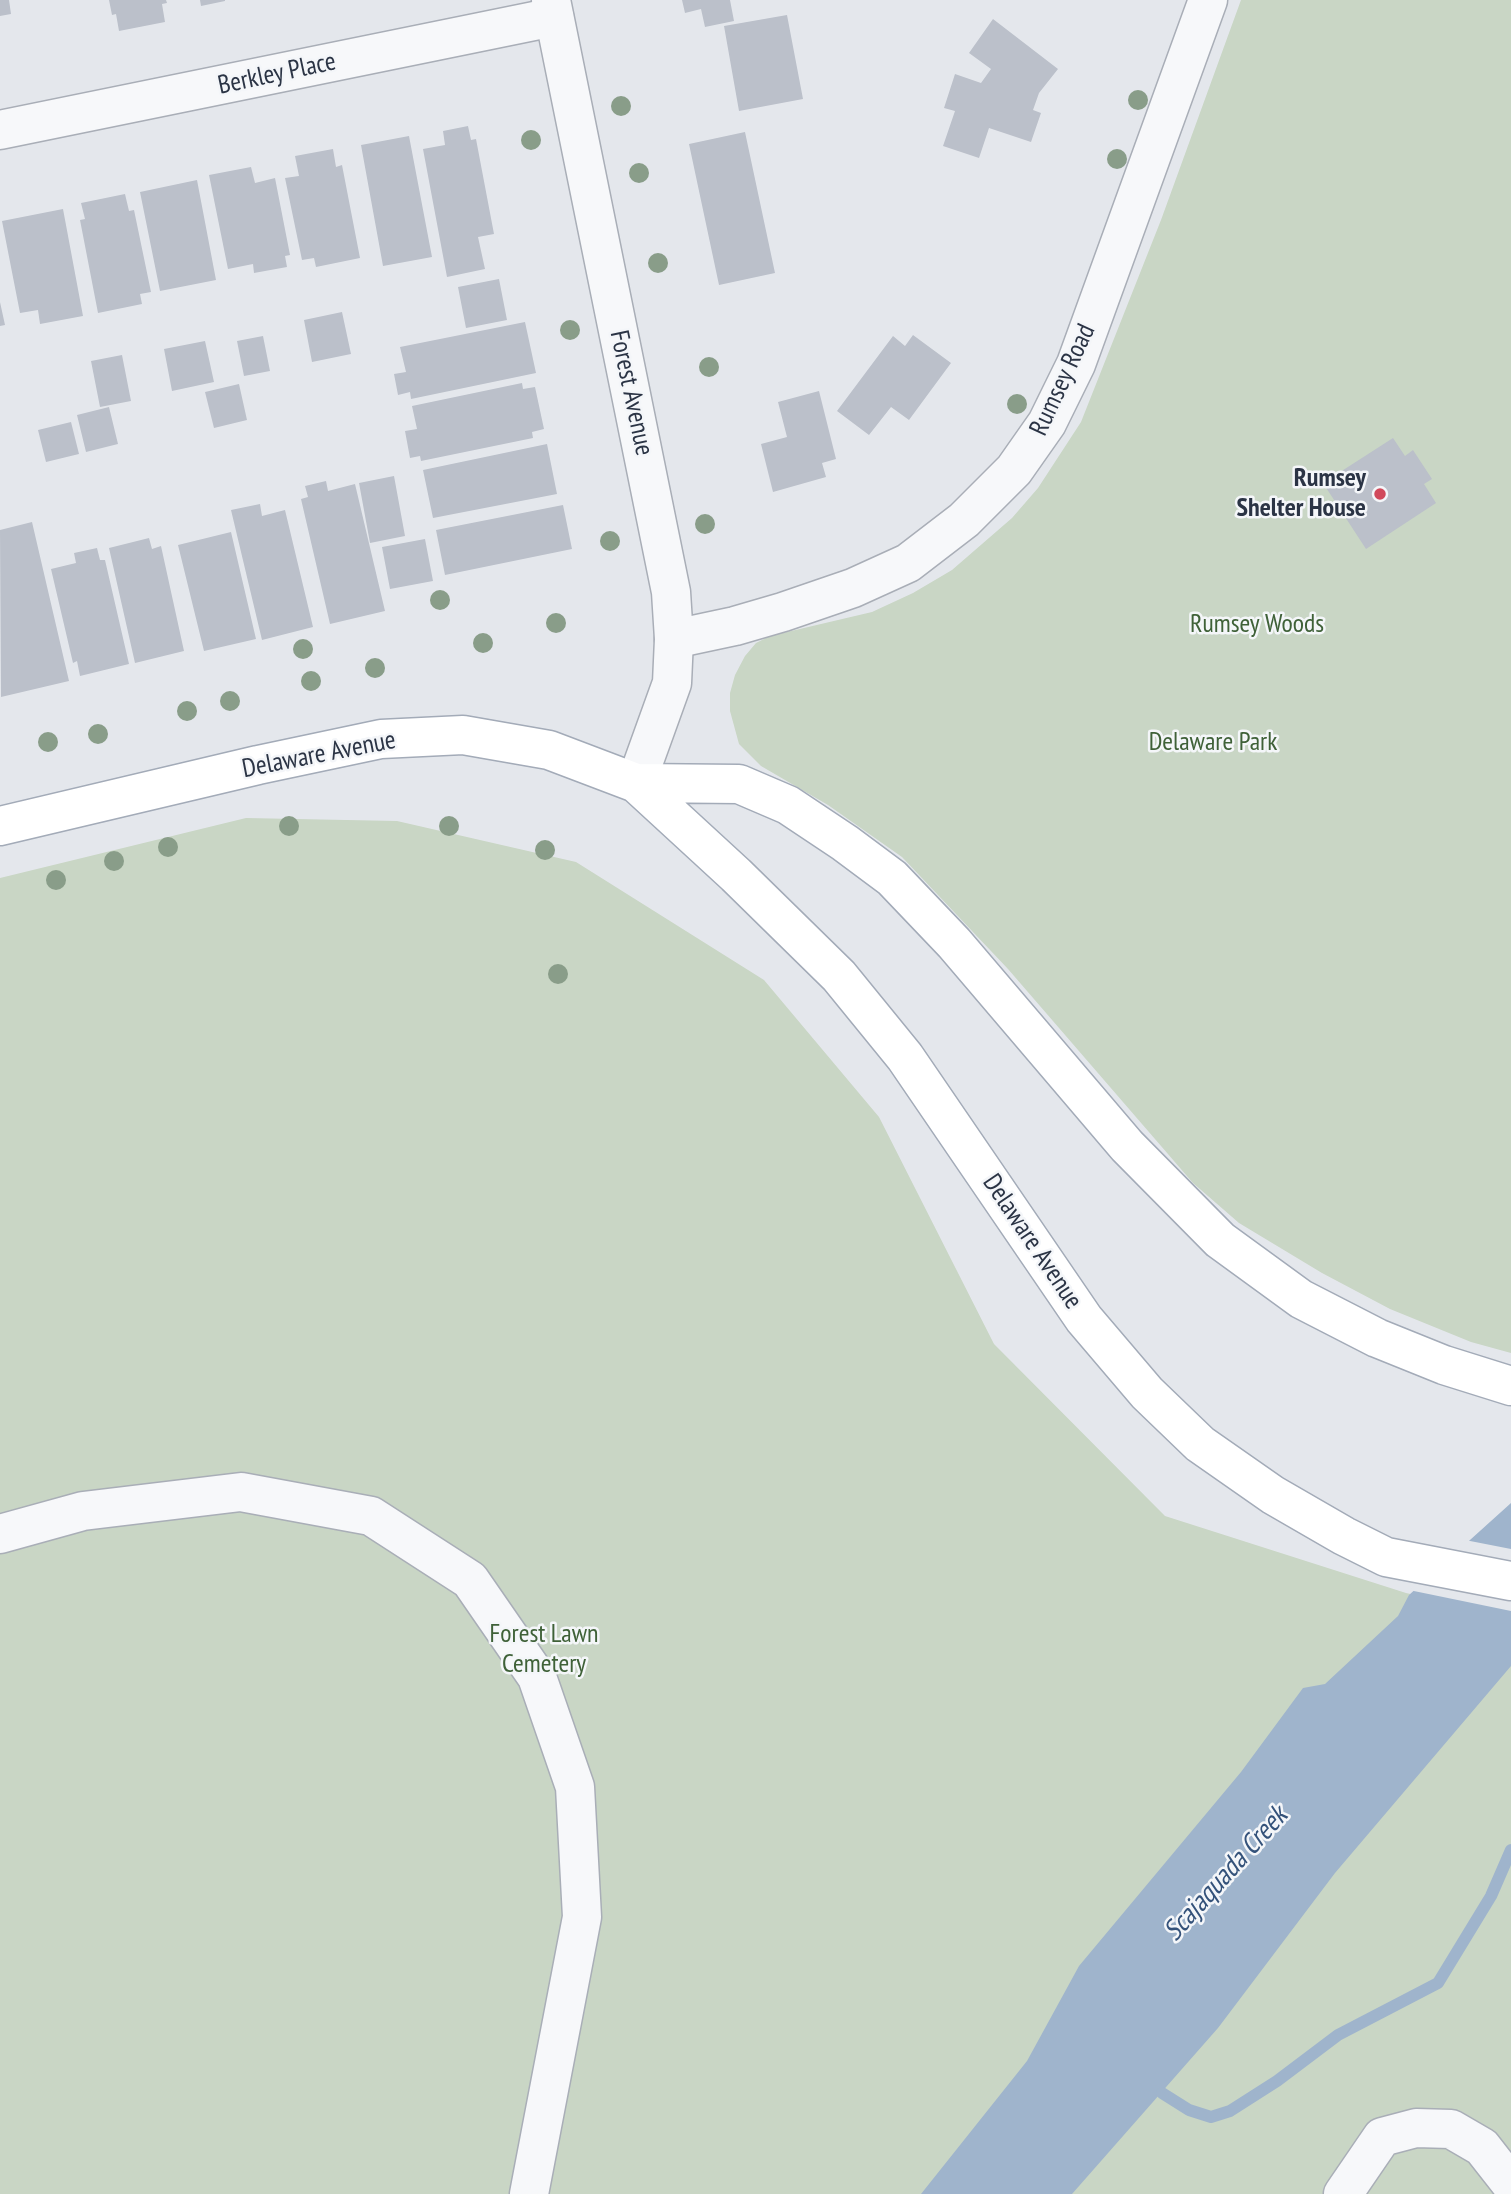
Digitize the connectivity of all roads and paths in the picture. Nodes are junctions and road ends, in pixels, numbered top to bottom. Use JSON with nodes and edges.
{"nodes":[{"id":1,"x":1208,"y":0,"type":"edge"},
{"id":2,"x":553,"y":8,"type":"edge"},
{"id":3,"x":0,"y":130,"type":"edge"},
{"id":4,"x":674,"y":639,"type":"junction"},
{"id":5,"x":636,"y":783,"type":"junction"},
{"id":6,"x":0,"y":826,"type":"edge"},
{"id":7,"x":1511,"y":1386,"type":"edge"},
{"id":8,"x":0,"y":1534,"type":"edge"},
{"id":9,"x":1511,"y":1581,"type":"edge"},
{"id":10,"x":1511,"y":2183,"type":"edge"},
{"id":11,"x":529,"y":2194,"type":"edge"},
{"id":12,"x":1343,"y":2194,"type":"edge"}],
"edges":[{"from":1,"to":4,"type":"street","name":"Rumsey Road"},
{"from":2,"to":3,"type":"street","name":"Berkley Place"},
{"from":2,"to":4,"type":"street","name":"Forest Avenue"},
{"from":4,"to":5,"type":"street","name":"Forest Avenue"},
{"from":5,"to":6,"type":"main road","name":"Delaware Avenue"},
{"from":5,"to":7,"type":"main road","name":"Delaware Avenue"},
{"from":5,"to":9,"type":"main road","name":"Delaware Avenue"},
{"from":8,"to":11,"type":"street"},
{"from":10,"to":12,"type":"street"}]}
